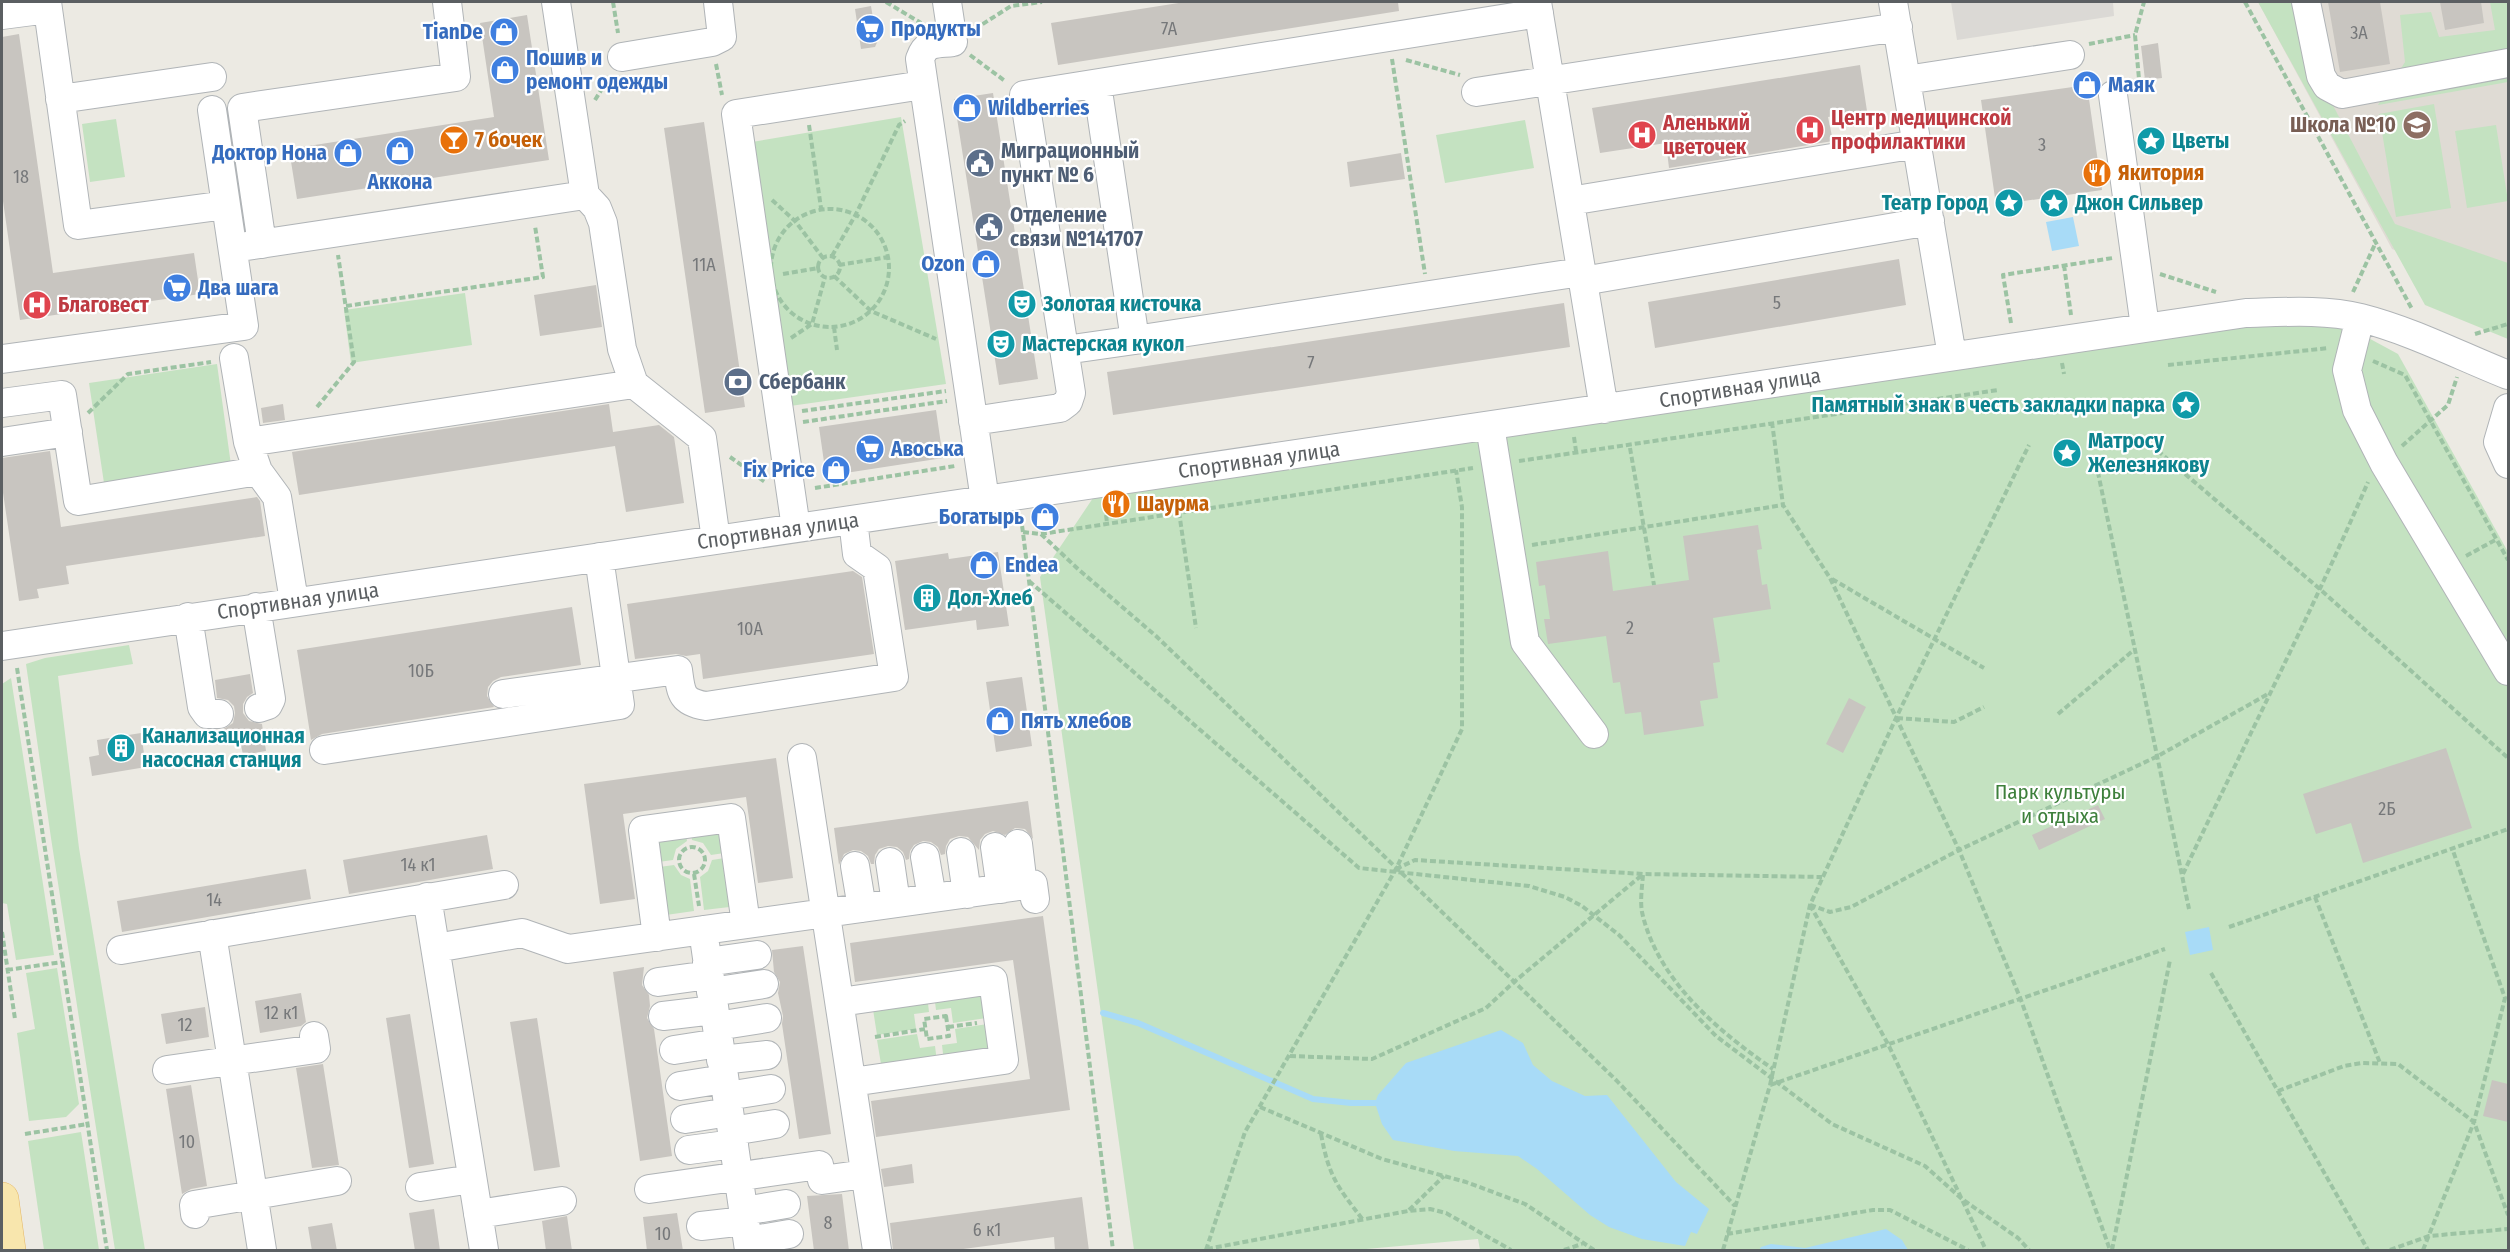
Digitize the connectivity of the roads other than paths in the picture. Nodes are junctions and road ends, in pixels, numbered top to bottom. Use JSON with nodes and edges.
{"nodes":[{"id":1,"x":447,"y":2,"type":"edge"},
{"id":2,"x":556,"y":2,"type":"edge"},
{"id":3,"x":718,"y":2,"type":"edge"},
{"id":4,"x":947,"y":2,"type":"edge"},
{"id":5,"x":2306,"y":2,"type":"edge"},
{"id":6,"x":47,"y":5,"type":"edge"},
{"id":7,"x":1538,"y":7,"type":"edge"},
{"id":8,"x":1896,"y":14,"type":"edge"},
{"id":9,"x":2,"y":15,"type":"edge"},
{"id":10,"x":2070,"y":55,"type":"road end"},
{"id":11,"x":622,"y":57,"type":"road end"},
{"id":12,"x":2508,"y":63,"type":"edge"},
{"id":13,"x":212,"y":76,"type":"dead end"},
{"id":14,"x":1906,"y":80,"type":"junction"},
{"id":15,"x":1550,"y":81,"type":"junction"},
{"id":16,"x":1097,"y":84,"type":"junction"},
{"id":17,"x":1476,"y":92,"type":"road end"},
{"id":18,"x":925,"y":95,"type":"junction"},
{"id":19,"x":2113,"y":95,"type":"road end"},
{"id":20,"x":60,"y":99,"type":"junction"},
{"id":21,"x":212,"y":111,"type":"dead end"},
{"id":22,"x":1917,"y":144,"type":"junction"},
{"id":23,"x":585,"y":195,"type":"junction"},
{"id":24,"x":1570,"y":201,"type":"junction"},
{"id":25,"x":226,"y":205,"type":"junction"},
{"id":26,"x":1930,"y":221,"type":"junction"},
{"id":27,"x":262,"y":244,"type":"junction"},
{"id":28,"x":233,"y":248,"type":"junction"},
{"id":29,"x":1582,"y":276,"type":"junction"},
{"id":30,"x":2356,"y":307,"type":"junction"},
{"id":31,"x":2145,"y":327,"type":"junction"},
{"id":32,"x":1135,"y":340,"type":"junction"},
{"id":33,"x":1065,"y":350,"type":"junction"},
{"id":34,"x":1952,"y":356,"type":"junction"},
{"id":35,"x":234,"y":358,"type":"road end"},
{"id":36,"x":2,"y":359,"type":"edge"},
{"id":37,"x":2508,"y":375,"type":"edge"},
{"id":38,"x":634,"y":384,"type":"junction"},
{"id":39,"x":970,"y":402,"type":"junction"},
{"id":40,"x":2,"y":403,"type":"edge"},
{"id":41,"x":2508,"y":408,"type":"edge"},
{"id":42,"x":1604,"y":409,"type":"junction"},
{"id":43,"x":1490,"y":426,"type":"junction"},
{"id":44,"x":68,"y":432,"type":"junction"},
{"id":45,"x":2,"y":442,"type":"edge"},
{"id":46,"x":248,"y":442,"type":"junction"},
{"id":47,"x":2508,"y":464,"type":"edge"},
{"id":48,"x":258,"y":471,"type":"junction"},
{"id":49,"x":985,"y":500,"type":"junction"},
{"id":50,"x":793,"y":507,"type":"junction"},
{"id":51,"x":853,"y":520,"type":"junction"},
{"id":52,"x":716,"y":540,"type":"junction"},
{"id":53,"x":598,"y":557,"type":"junction"},
{"id":54,"x":294,"y":601,"type":"junction"},
{"id":55,"x":256,"y":607,"type":"junction"},
{"id":56,"x":188,"y":617,"type":"junction"},
{"id":57,"x":9,"y":655,"type":"edge"},
{"id":58,"x":2508,"y":671,"type":"edge"},
{"id":59,"x":616,"y":679,"type":"junction"},
{"id":60,"x":503,"y":694,"type":"dead end"},
{"id":61,"x":259,"y":708,"type":"dead end"},
{"id":62,"x":219,"y":714,"type":"dead end"},
{"id":63,"x":1594,"y":734,"type":"dead end"},
{"id":64,"x":324,"y":750,"type":"dead end"},
{"id":65,"x":802,"y":758,"type":"dead end"},
{"id":66,"x":1006,"y":846,"type":"dead end"},
{"id":67,"x":961,"y":852,"type":"dead end"},
{"id":68,"x":925,"y":857,"type":"dead end"},
{"id":69,"x":890,"y":862,"type":"dead end"},
{"id":70,"x":855,"y":866,"type":"dead end"},
{"id":71,"x":504,"y":885,"type":"dead end"},
{"id":72,"x":967,"y":894,"type":"junction"},
{"id":73,"x":427,"y":897,"type":"junction"},
{"id":74,"x":932,"y":898,"type":"junction"},
{"id":75,"x":896,"y":903,"type":"junction"},
{"id":76,"x":862,"y":908,"type":"junction"},
{"id":77,"x":826,"y":913,"type":"junction"},
{"id":78,"x":746,"y":924,"type":"junction"},
{"id":79,"x":702,"y":930,"type":"junction"},
{"id":80,"x":212,"y":934,"type":"junction"},
{"id":81,"x":657,"y":937,"type":"junction"},
{"id":82,"x":436,"y":948,"type":"junction"},
{"id":83,"x":121,"y":950,"type":"dead end"},
{"id":84,"x":758,"y":955,"type":"dead end"},
{"id":85,"x":658,"y":982,"type":"dead end"},
{"id":86,"x":764,"y":984,"type":"dead end"},
{"id":87,"x":840,"y":1002,"type":"junction"},
{"id":88,"x":663,"y":1016,"type":"dead end"},
{"id":89,"x":767,"y":1018,"type":"dead end"},
{"id":90,"x":314,"y":1036,"type":"dead end"},
{"id":91,"x":674,"y":1050,"type":"dead end"},
{"id":92,"x":720,"y":1052,"type":"junction"},
{"id":93,"x":767,"y":1055,"type":"dead end"},
{"id":94,"x":232,"y":1061,"type":"junction"},
{"id":95,"x":168,"y":1070,"type":"dead end"},
{"id":96,"x":852,"y":1082,"type":"junction"},
{"id":97,"x":680,"y":1086,"type":"dead end"},
{"id":98,"x":771,"y":1089,"type":"dead end"},
{"id":99,"x":685,"y":1119,"type":"dead end"},
{"id":100,"x":775,"y":1124,"type":"dead end"},
{"id":101,"x":688,"y":1150,"type":"dead end"},
{"id":102,"x":866,"y":1173,"type":"junction"},
{"id":103,"x":738,"y":1176,"type":"junction"},
{"id":104,"x":472,"y":1179,"type":"junction"},
{"id":105,"x":337,"y":1181,"type":"dead end"},
{"id":106,"x":420,"y":1187,"type":"dead end"},
{"id":107,"x":649,"y":1189,"type":"dead end"},
{"id":108,"x":253,"y":1195,"type":"junction"},
{"id":109,"x":2,"y":1198,"type":"edge"},
{"id":110,"x":562,"y":1201,"type":"dead end"},
{"id":111,"x":786,"y":1204,"type":"dead end"},
{"id":112,"x":195,"y":1214,"type":"dead end"},
{"id":113,"x":478,"y":1214,"type":"junction"},
{"id":114,"x":701,"y":1226,"type":"dead end"},
{"id":115,"x":747,"y":1231,"type":"edge"},
{"id":116,"x":789,"y":1234,"type":"dead end"},
{"id":117,"x":9,"y":1251,"type":"edge"},
{"id":118,"x":262,"y":1251,"type":"edge"},
{"id":119,"x":484,"y":1251,"type":"edge"},
{"id":120,"x":877,"y":1251,"type":"edge"}],
"edges":[{"from":1,"to":27,"type":"street"},
{"from":2,"to":23,"type":"street"},
{"from":3,"to":11,"type":"street"},
{"from":4,"to":18,"type":"street"},
{"from":5,"to":12,"type":"street"},
{"from":6,"to":9,"type":"street"},
{"from":6,"to":20,"type":"street"},
{"from":7,"to":15,"type":"street"},
{"from":7,"to":16,"type":"street"},
{"from":8,"to":14,"type":"street"},
{"from":8,"to":15,"type":"street"},
{"from":10,"to":14,"type":"street"},
{"from":13,"to":20,"type":"street"},
{"from":14,"to":22,"type":"street"},
{"from":15,"to":17,"type":"street"},
{"from":15,"to":24,"type":"street"},
{"from":16,"to":32,"type":"street"},
{"from":16,"to":33,"type":"street"},
{"from":18,"to":39,"type":"street"},
{"from":18,"to":50,"type":"street"},
{"from":19,"to":31,"type":"street"},
{"from":20,"to":25,"type":"street"},
{"from":21,"to":25,"type":"street"},
{"from":22,"to":24,"type":"street"},
{"from":22,"to":26,"type":"street"},
{"from":23,"to":27,"type":"street"},
{"from":23,"to":38,"type":"street"},
{"from":24,"to":29,"type":"street"},
{"from":25,"to":28,"type":"street"},
{"from":26,"to":29,"type":"street"},
{"from":26,"to":34,"type":"street"},
{"from":27,"to":28,"type":"street"},
{"from":28,"to":36,"type":"street"},
{"from":29,"to":32,"type":"street"},
{"from":29,"to":42,"type":"street"},
{"from":30,"to":31,"type":"street","name":"Спортивная улица"},
{"from":30,"to":37,"type":"street","name":"Спортивная улица"},
{"from":30,"to":58,"type":"street"},
{"from":31,"to":34,"type":"street","name":"Спортивная улица"},
{"from":32,"to":33,"type":"street"},
{"from":33,"to":39,"type":"street"},
{"from":34,"to":42,"type":"street","name":"Спортивная улица"},
{"from":35,"to":46,"type":"street"},
{"from":38,"to":46,"type":"street"},
{"from":38,"to":52,"type":"street"},
{"from":39,"to":49,"type":"street"},
{"from":40,"to":44,"type":"street"},
{"from":41,"to":47,"type":"street"},
{"from":42,"to":43,"type":"street","name":"Спортивная улица"},
{"from":43,"to":49,"type":"street","name":"Спортивная улица"},
{"from":43,"to":63,"type":"street"},
{"from":44,"to":45,"type":"street"},
{"from":44,"to":48,"type":"street"},
{"from":46,"to":48,"type":"street"},
{"from":48,"to":54,"type":"street"},
{"from":49,"to":51,"type":"street","name":"Спортивная улица"},
{"from":50,"to":51,"type":"street","name":"Спортивная улица"},
{"from":50,"to":52,"type":"street","name":"Спортивная улица"},
{"from":51,"to":59,"type":"street"},
{"from":52,"to":53,"type":"street","name":"Спортивная улица"},
{"from":53,"to":54,"type":"street","name":"Спортивная улица"},
{"from":53,"to":59,"type":"street"},
{"from":54,"to":55,"type":"street","name":"Спортивная улица"},
{"from":55,"to":56,"type":"street","name":"Спортивная улица"},
{"from":55,"to":61,"type":"street"},
{"from":56,"to":57,"type":"street","name":"Спортивная улица"},
{"from":56,"to":62,"type":"street"},
{"from":59,"to":60,"type":"street"},
{"from":59,"to":64,"type":"street"},
{"from":65,"to":77,"type":"street"},
{"from":66,"to":72,"type":"street"},
{"from":67,"to":72,"type":"street"},
{"from":68,"to":74,"type":"street"},
{"from":69,"to":75,"type":"street"},
{"from":70,"to":76,"type":"street"},
{"from":71,"to":73,"type":"street"},
{"from":72,"to":74,"type":"street"},
{"from":73,"to":80,"type":"street"},
{"from":73,"to":82,"type":"street"},
{"from":74,"to":75,"type":"street"},
{"from":75,"to":76,"type":"street"},
{"from":76,"to":77,"type":"street"},
{"from":77,"to":78,"type":"street"},
{"from":77,"to":87,"type":"street"},
{"from":78,"to":79,"type":"street"},
{"from":78,"to":81,"type":"street"},
{"from":79,"to":81,"type":"street"},
{"from":79,"to":92,"type":"street"},
{"from":80,"to":83,"type":"street"},
{"from":80,"to":94,"type":"street"},
{"from":81,"to":82,"type":"street"},
{"from":82,"to":104,"type":"street"},
{"from":84,"to":92,"type":"street"},
{"from":85,"to":92,"type":"street"},
{"from":86,"to":92,"type":"street"},
{"from":87,"to":96,"type":"street"},
{"from":87,"to":96,"type":"street"},
{"from":88,"to":92,"type":"street"},
{"from":89,"to":92,"type":"street"},
{"from":90,"to":94,"type":"street"},
{"from":91,"to":92,"type":"street"},
{"from":92,"to":93,"type":"street"},
{"from":92,"to":97,"type":"street"},
{"from":92,"to":98,"type":"street"},
{"from":92,"to":99,"type":"street"},
{"from":92,"to":100,"type":"street"},
{"from":92,"to":101,"type":"street"},
{"from":92,"to":103,"type":"street"},
{"from":94,"to":95,"type":"street"},
{"from":94,"to":108,"type":"street"},
{"from":96,"to":102,"type":"street"},
{"from":102,"to":103,"type":"street"},
{"from":102,"to":120,"type":"street"},
{"from":103,"to":107,"type":"street"},
{"from":103,"to":115,"type":"street"},
{"from":104,"to":106,"type":"street"},
{"from":104,"to":113,"type":"street"},
{"from":105,"to":108,"type":"street"},
{"from":108,"to":112,"type":"street"},
{"from":108,"to":118,"type":"street"},
{"from":109,"to":117,"type":"main road"},
{"from":110,"to":113,"type":"street"},
{"from":111,"to":115,"type":"street"},
{"from":113,"to":119,"type":"street"},
{"from":114,"to":115,"type":"street"},
{"from":115,"to":116,"type":"street"}]}
